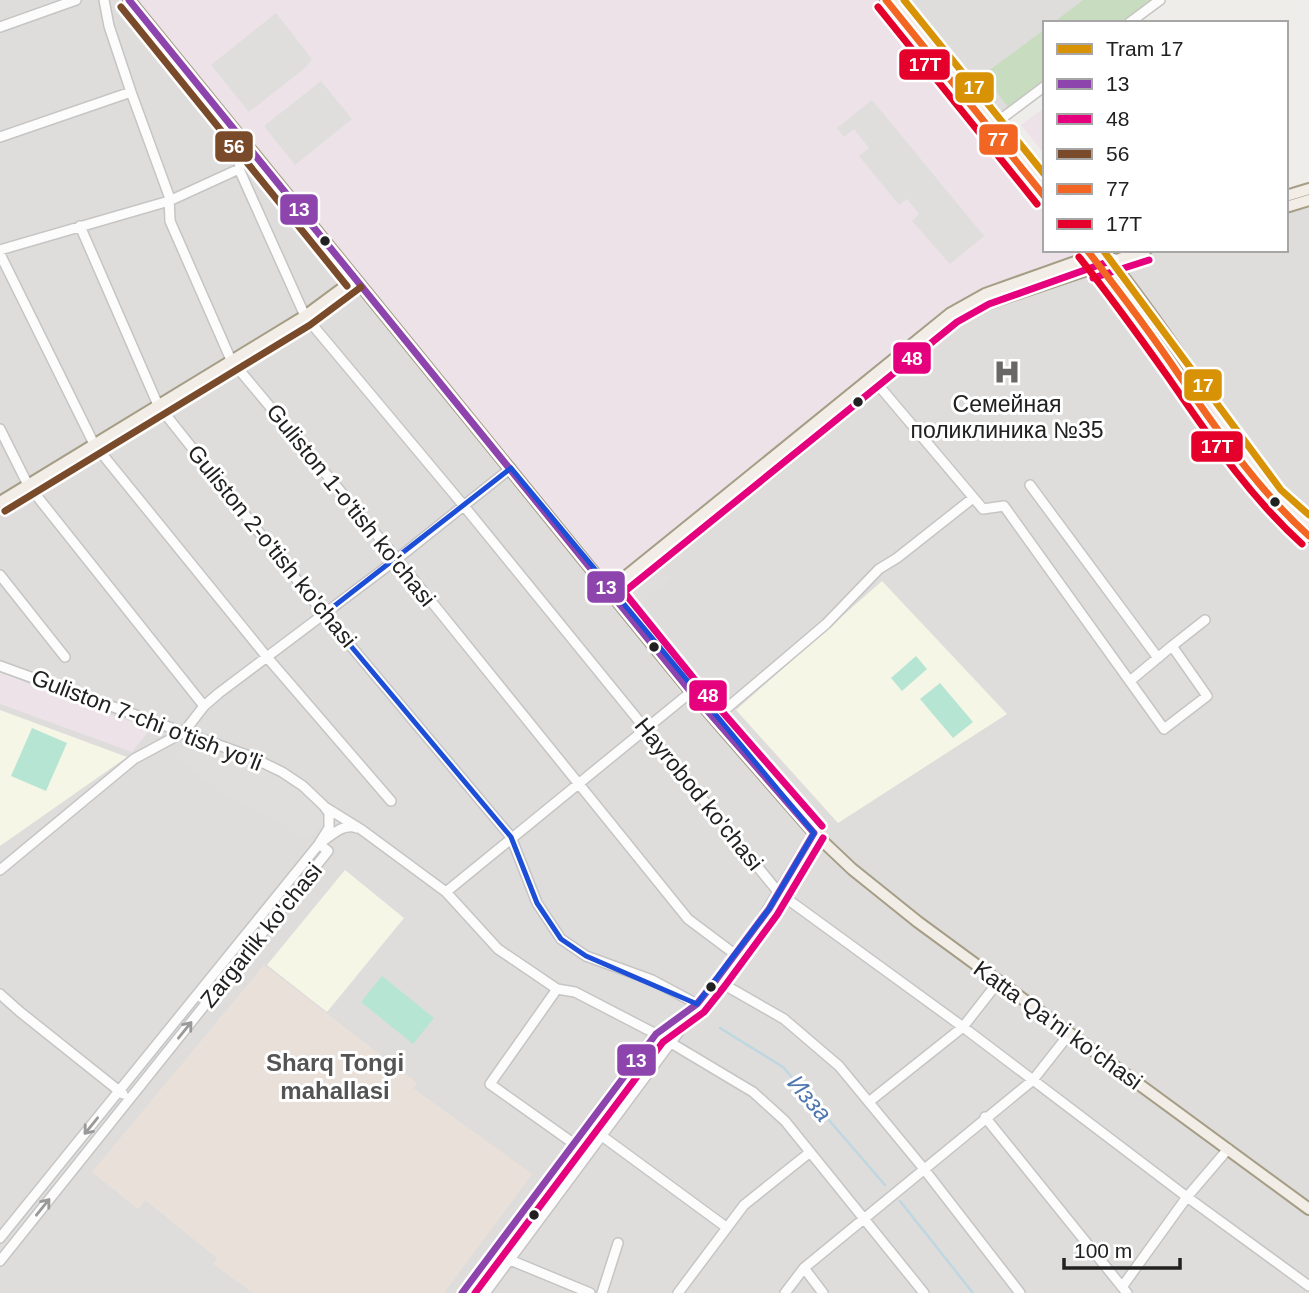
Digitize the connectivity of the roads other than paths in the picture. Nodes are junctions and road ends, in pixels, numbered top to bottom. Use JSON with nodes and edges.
{"nodes":[{"id":1,"x":76,"y":0,"type":"edge"},
{"id":2,"x":104,"y":0,"type":"edge"},
{"id":3,"x":129,"y":0,"type":"edge"},
{"id":4,"x":886,"y":0,"type":"edge"},
{"id":5,"x":898,"y":0,"type":"edge"},
{"id":6,"x":1160,"y":0,"type":"edge"},
{"id":7,"x":1132,"y":21,"type":"edge"},
{"id":8,"x":0,"y":27,"type":"edge"},
{"id":9,"x":1043,"y":88,"type":"edge"},
{"id":10,"x":131,"y":93,"type":"junction"},
{"id":11,"x":993,"y":125,"type":"junction"},
{"id":12,"x":0,"y":137,"type":"edge"},
{"id":13,"x":248,"y":145,"type":"junction"},
{"id":14,"x":239,"y":169,"type":"junction"},
{"id":15,"x":1043,"y":179,"type":"edge"},
{"id":16,"x":1309,"y":189,"type":"edge"},
{"id":17,"x":1043,"y":194,"type":"edge"},
{"id":18,"x":1288,"y":195,"type":"edge"},
{"id":19,"x":1309,"y":200,"type":"edge"},
{"id":20,"x":169,"y":201,"type":"junction"},
{"id":21,"x":1288,"y":206,"type":"edge"},
{"id":22,"x":80,"y":226,"type":"junction"},
{"id":23,"x":0,"y":252,"type":"edge"},
{"id":24,"x":1128,"y":252,"type":"edge"},
{"id":25,"x":1101,"y":255,"type":"edge"},
{"id":26,"x":355,"y":279,"type":"junction"},
{"id":27,"x":305,"y":316,"type":"junction"},
{"id":28,"x":231,"y":360,"type":"junction"},
{"id":29,"x":875,"y":381,"type":"junction"},
{"id":30,"x":158,"y":405,"type":"junction"},
{"id":31,"x":0,"y":429,"type":"edge"},
{"id":32,"x":94,"y":444,"type":"junction"},
{"id":33,"x":511,"y":468,"type":"junction"},
{"id":34,"x":28,"y":485,"type":"junction"},
{"id":35,"x":1030,"y":485,"type":"dead end"},
{"id":36,"x":973,"y":498,"type":"junction"},
{"id":37,"x":0,"y":502,"type":"edge"},
{"id":38,"x":464,"y":506,"type":"junction"},
{"id":39,"x":1309,"y":522,"type":"edge"},
{"id":40,"x":1309,"y":536,"type":"edge"},
{"id":41,"x":397,"y":559,"type":"junction"},
{"id":42,"x":0,"y":575,"type":"edge"},
{"id":43,"x":612,"y":594,"type":"junction"},
{"id":44,"x":324,"y":614,"type":"junction"},
{"id":45,"x":1205,"y":620,"type":"dead end"},
{"id":46,"x":1172,"y":646,"type":"junction"},
{"id":47,"x":266,"y":656,"type":"junction"},
{"id":48,"x":65,"y":657,"type":"dead end"},
{"id":49,"x":1157,"y":658,"type":"junction"},
{"id":50,"x":0,"y":666,"type":"edge"},
{"id":51,"x":1130,"y":681,"type":"junction"},
{"id":52,"x":691,"y":692,"type":"junction"},
{"id":53,"x":204,"y":706,"type":"junction"},
{"id":54,"x":714,"y":719,"type":"junction"},
{"id":55,"x":646,"y":729,"type":"junction"},
{"id":56,"x":184,"y":732,"type":"junction"},
{"id":57,"x":576,"y":784,"type":"junction"},
{"id":58,"x":391,"y":801,"type":"dead end"},
{"id":59,"x":324,"y":806,"type":"junction"},
{"id":60,"x":362,"y":830,"type":"junction"},
{"id":61,"x":814,"y":833,"type":"junction"},
{"id":62,"x":511,"y":836,"type":"junction"},
{"id":63,"x":318,"y":844,"type":"junction"},
{"id":64,"x":0,"y":870,"type":"edge"},
{"id":65,"x":446,"y":892,"type":"junction"},
{"id":66,"x":779,"y":893,"type":"junction"},
{"id":67,"x":736,"y":955,"type":"junction"},
{"id":68,"x":716,"y":981,"type":"junction"},
{"id":69,"x":999,"y":981,"type":"junction"},
{"id":70,"x":557,"y":989,"type":"junction"},
{"id":71,"x":0,"y":994,"type":"edge"},
{"id":72,"x":697,"y":1004,"type":"junction"},
{"id":73,"x":962,"y":1027,"type":"junction"},
{"id":74,"x":1070,"y":1033,"type":"junction"},
{"id":75,"x":656,"y":1034,"type":"junction"},
{"id":76,"x":671,"y":1043,"type":"junction"},
{"id":77,"x":624,"y":1075,"type":"junction"},
{"id":78,"x":1033,"y":1080,"type":"junction"},
{"id":79,"x":640,"y":1086,"type":"junction"},
{"id":80,"x":119,"y":1091,"type":"junction"},
{"id":81,"x":129,"y":1099,"type":"junction"},
{"id":82,"x":870,"y":1101,"type":"junction"},
{"id":83,"x":985,"y":1117,"type":"junction"},
{"id":84,"x":602,"y":1136,"type":"junction"},
{"id":85,"x":573,"y":1143,"type":"junction"},
{"id":86,"x":1228,"y":1149,"type":"junction"},
{"id":87,"x":809,"y":1153,"type":"junction"},
{"id":88,"x":924,"y":1169,"type":"junction"},
{"id":89,"x":1187,"y":1197,"type":"junction"},
{"id":90,"x":1309,"y":1209,"type":"edge"},
{"id":91,"x":864,"y":1218,"type":"junction"},
{"id":92,"x":726,"y":1227,"type":"junction"},
{"id":93,"x":0,"y":1238,"type":"edge"},
{"id":94,"x":618,"y":1243,"type":"dead end"},
{"id":95,"x":510,"y":1260,"type":"junction"},
{"id":96,"x":0,"y":1261,"type":"edge"},
{"id":97,"x":804,"y":1268,"type":"junction"},
{"id":98,"x":470,"y":1282,"type":"junction"},
{"id":99,"x":1309,"y":1286,"type":"edge"},
{"id":100,"x":1124,"y":1290,"type":"edge"},
{"id":101,"x":462,"y":1293,"type":"edge"},
{"id":102,"x":485,"y":1293,"type":"edge"},
{"id":103,"x":590,"y":1293,"type":"edge"},
{"id":104,"x":602,"y":1293,"type":"edge"},
{"id":105,"x":678,"y":1293,"type":"edge"},
{"id":106,"x":785,"y":1293,"type":"edge"},
{"id":107,"x":823,"y":1293,"type":"edge"},
{"id":108,"x":924,"y":1293,"type":"edge"},
{"id":109,"x":1020,"y":1293,"type":"edge"}],
"edges":[{"from":1,"to":8,"type":"street"},
{"from":2,"to":10,"type":"street","name":"Guliston 1-o'tish ko'chasi"},
{"from":3,"to":13,"type":"main road","name":"Katta Qa'ni ko'chasi"},
{"from":4,"to":11,"type":"main road"},
{"from":5,"to":11,"type":"main road"},
{"from":6,"to":7,"type":"street"},
{"from":9,"to":11,"type":"street"},
{"from":10,"to":12,"type":"street"},
{"from":10,"to":20,"type":"street","name":"Guliston 1-o'tish ko'chasi"},
{"from":11,"to":15,"type":"main road"},
{"from":11,"to":17,"type":"main road"},
{"from":13,"to":14,"type":"street"},
{"from":13,"to":26,"type":"main road","name":"Katta Qa'ni ko'chasi"},
{"from":14,"to":20,"type":"street"},
{"from":14,"to":27,"type":"street","name":"Hayrobod ko'chasi"},
{"from":16,"to":18,"type":"main road"},
{"from":19,"to":21,"type":"main road"},
{"from":20,"to":22,"type":"street"},
{"from":20,"to":28,"type":"street","name":"Guliston 1-o'tish ko'chasi"},
{"from":22,"to":23,"type":"street"},
{"from":22,"to":30,"type":"street","name":"Guliston 2-o'tish ko'chasi"},
{"from":23,"to":32,"type":"street"},
{"from":24,"to":25,"type":"main road"},
{"from":25,"to":29,"type":"main road"},
{"from":25,"to":39,"type":"main road"},
{"from":25,"to":40,"type":"main road"},
{"from":26,"to":27,"type":"main road"},
{"from":26,"to":33,"type":"main road","name":"Katta Qa'ni ko'chasi"},
{"from":27,"to":28,"type":"main road"},
{"from":27,"to":38,"type":"street","name":"Hayrobod ko'chasi"},
{"from":28,"to":30,"type":"main road"},
{"from":28,"to":41,"type":"street","name":"Guliston 1-o'tish ko'chasi"},
{"from":29,"to":36,"type":"street"},
{"from":29,"to":43,"type":"main road"},
{"from":30,"to":32,"type":"main road"},
{"from":30,"to":44,"type":"street","name":"Guliston 2-o'tish ko'chasi"},
{"from":31,"to":34,"type":"street"},
{"from":32,"to":34,"type":"main road"},
{"from":32,"to":47,"type":"street"},
{"from":33,"to":38,"type":"street"},
{"from":33,"to":43,"type":"main road","name":"Katta Qa'ni ko'chasi"},
{"from":34,"to":37,"type":"main road"},
{"from":34,"to":53,"type":"street"},
{"from":35,"to":49,"type":"street"},
{"from":36,"to":51,"type":"street"},
{"from":36,"to":54,"type":"street"},
{"from":38,"to":41,"type":"street"},
{"from":38,"to":55,"type":"street","name":"Hayrobod ko'chasi"},
{"from":41,"to":44,"type":"street"},
{"from":41,"to":57,"type":"street","name":"Guliston 1-o'tish ko'chasi"},
{"from":42,"to":48,"type":"street"},
{"from":43,"to":52,"type":"main road","name":"Katta Qa'ni ko'chasi"},
{"from":44,"to":47,"type":"street"},
{"from":44,"to":62,"type":"street","name":"Guliston 2-o'tish ko'chasi"},
{"from":45,"to":46,"type":"street"},
{"from":46,"to":49,"type":"street"},
{"from":46,"to":51,"type":"street"},
{"from":47,"to":53,"type":"street"},
{"from":47,"to":58,"type":"street"},
{"from":49,"to":51,"type":"street"},
{"from":50,"to":56,"type":"street","name":"Guliston 7-chi o'tish yo'li"},
{"from":52,"to":54,"type":"main road","name":"Katta Qa'ni ko'chasi"},
{"from":52,"to":55,"type":"street"},
{"from":53,"to":56,"type":"street"},
{"from":54,"to":61,"type":"main road","name":"Katta Qa'ni ko'chasi"},
{"from":55,"to":57,"type":"street"},
{"from":55,"to":66,"type":"street","name":"Hayrobod ko'chasi"},
{"from":56,"to":59,"type":"street","name":"Guliston 7-chi o'tish yo'li"},
{"from":56,"to":64,"type":"street"},
{"from":57,"to":62,"type":"street"},
{"from":57,"to":67,"type":"street","name":"Guliston 1-o'tish ko'chasi"},
{"from":59,"to":60,"type":"street","name":"Guliston 7-chi o'tish yo'li"},
{"from":59,"to":63,"type":"street"},
{"from":60,"to":63,"type":"street"},
{"from":60,"to":65,"type":"street","name":"Guliston 7-chi o'tish yo'li"},
{"from":61,"to":66,"type":"street"},
{"from":61,"to":69,"type":"main road","name":"Katta Qa'ni ko'chasi"},
{"from":62,"to":65,"type":"street"},
{"from":62,"to":72,"type":"street","name":"Guliston 2-o'tish ko'chasi"},
{"from":63,"to":80,"type":"street","name":"Zargarlik ko'chasi"},
{"from":81,"to":63,"type":"street","name":"Zargarlik ko'chasi","one_way":true},
{"from":65,"to":70,"type":"street","name":"Guliston 7-chi o'tish yo'li"},
{"from":66,"to":67,"type":"street"},
{"from":66,"to":73,"type":"street","name":"Hayrobod ko'chasi"},
{"from":67,"to":68,"type":"street"},
{"from":68,"to":72,"type":"street"},
{"from":68,"to":82,"type":"street"},
{"from":69,"to":73,"type":"street"},
{"from":69,"to":74,"type":"main road","name":"Katta Qa'ni ko'chasi"},
{"from":70,"to":75,"type":"street","name":"Guliston 7-chi o'tish yo'li"},
{"from":70,"to":85,"type":"street"},
{"from":71,"to":80,"type":"street"},
{"from":72,"to":75,"type":"street"},
{"from":72,"to":76,"type":"street"},
{"from":73,"to":78,"type":"street","name":"Hayrobod ko'chasi"},
{"from":73,"to":82,"type":"street"},
{"from":74,"to":78,"type":"street"},
{"from":74,"to":86,"type":"main road","name":"Katta Qa'ni ko'chasi"},
{"from":75,"to":77,"type":"street"},
{"from":76,"to":79,"type":"street"},
{"from":76,"to":87,"type":"street"},
{"from":77,"to":79,"type":"street"},
{"from":77,"to":85,"type":"street"},
{"from":78,"to":83,"type":"street"},
{"from":78,"to":89,"type":"street","name":"Hayrobod ko'chasi"},
{"from":79,"to":84,"type":"street"},
{"from":80,"to":81,"type":"street"},
{"from":80,"to":93,"type":"street","name":"Zargarlik ko'chasi","one_way":true},
{"from":96,"to":81,"type":"street","name":"Zargarlik ko'chasi","one_way":true},
{"from":82,"to":88,"type":"street"},
{"from":83,"to":88,"type":"street"},
{"from":83,"to":100,"type":"street"},
{"from":84,"to":92,"type":"street"},
{"from":84,"to":95,"type":"street"},
{"from":85,"to":98,"type":"street"},
{"from":86,"to":89,"type":"street"},
{"from":86,"to":90,"type":"main road","name":"Katta Qa'ni ko'chasi"},
{"from":87,"to":91,"type":"street"},
{"from":87,"to":92,"type":"street"},
{"from":88,"to":91,"type":"street"},
{"from":88,"to":109,"type":"street"},
{"from":89,"to":99,"type":"street","name":"Hayrobod ko'chasi"},
{"from":89,"to":100,"type":"street"},
{"from":91,"to":97,"type":"street"},
{"from":91,"to":108,"type":"street"},
{"from":92,"to":105,"type":"street"},
{"from":94,"to":104,"type":"street"},
{"from":95,"to":102,"type":"street"},
{"from":95,"to":103,"type":"street"},
{"from":97,"to":106,"type":"street"},
{"from":97,"to":107,"type":"street"},
{"from":98,"to":101,"type":"street"},
{"from":98,"to":102,"type":"street"}]}
